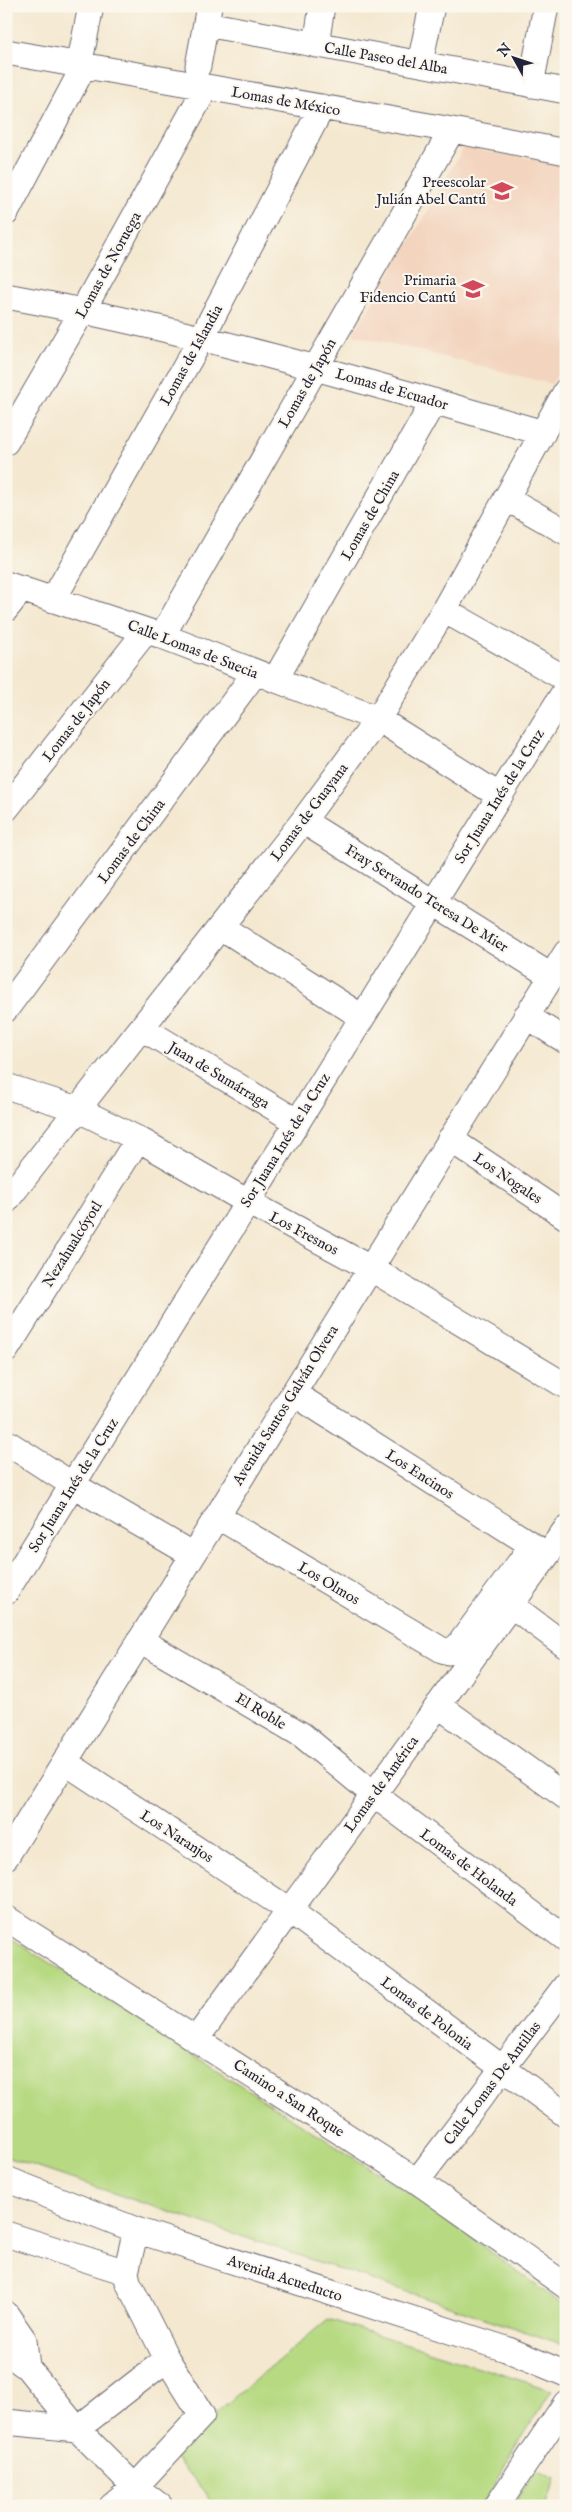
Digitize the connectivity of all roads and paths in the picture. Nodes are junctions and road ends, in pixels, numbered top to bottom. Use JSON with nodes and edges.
{"nodes":[{"id":1,"x":91,"y":6,"type":"edge"},
{"id":2,"x":322,"y":6,"type":"edge"},
{"id":3,"x":432,"y":6,"type":"edge"},
{"id":4,"x":546,"y":6,"type":"edge"},
{"id":5,"x":207,"y":15,"type":"edge"},
{"id":6,"x":316,"y":45,"type":"junction"},
{"id":7,"x":6,"y":52,"type":"edge"},
{"id":8,"x":83,"y":58,"type":"junction"},
{"id":9,"x":420,"y":63,"type":"junction"},
{"id":10,"x":202,"y":76,"type":"junction"},
{"id":11,"x":531,"y":85,"type":"junction"},
{"id":12,"x":566,"y":91,"type":"edge"},
{"id":13,"x":322,"y":107,"type":"junction"},
{"id":14,"x":452,"y":130,"type":"junction"},
{"id":15,"x":566,"y":152,"type":"edge"},
{"id":16,"x":6,"y":213,"type":"edge"},
{"id":17,"x":6,"y":296,"type":"edge"},
{"id":18,"x":83,"y":310,"type":"junction"},
{"id":19,"x":201,"y":339,"type":"junction"},
{"id":20,"x":316,"y":367,"type":"junction"},
{"id":21,"x":566,"y":391,"type":"edge"},
{"id":22,"x":434,"y":401,"type":"junction"},
{"id":23,"x":542,"y":432,"type":"junction"},
{"id":24,"x":6,"y":442,"type":"edge"},
{"id":25,"x":506,"y":498,"type":"junction"},
{"id":26,"x":566,"y":532,"type":"edge"},
{"id":27,"x":14,"y":587,"type":"edge"},
{"id":28,"x":53,"y":600,"type":"junction"},
{"id":29,"x":6,"y":609,"type":"edge"},
{"id":30,"x":444,"y":610,"type":"junction"},
{"id":31,"x":154,"y":633,"type":"junction"},
{"id":32,"x":265,"y":676,"type":"junction"},
{"id":33,"x":566,"y":679,"type":"edge"},
{"id":34,"x":566,"y":690,"type":"edge"},
{"id":35,"x":378,"y":720,"type":"junction"},
{"id":36,"x":500,"y":796,"type":"junction"},
{"id":37,"x":6,"y":809,"type":"edge"},
{"id":38,"x":303,"y":821,"type":"junction"},
{"id":39,"x":433,"y":902,"type":"junction"},
{"id":40,"x":221,"y":927,"type":"junction"},
{"id":41,"x":566,"y":954,"type":"edge"},
{"id":42,"x":551,"y":976,"type":"junction"},
{"id":43,"x":6,"y":1008,"type":"edge"},
{"id":44,"x":526,"y":1016,"type":"junction"},
{"id":45,"x":362,"y":1017,"type":"junction"},
{"id":46,"x":142,"y":1028,"type":"junction"},
{"id":47,"x":566,"y":1041,"type":"edge"},
{"id":48,"x":6,"y":1086,"type":"edge"},
{"id":49,"x":77,"y":1109,"type":"junction"},
{"id":50,"x":296,"y":1122,"type":"junction"},
{"id":51,"x":138,"y":1139,"type":"junction"},
{"id":52,"x":450,"y":1139,"type":"junction"},
{"id":53,"x":6,"y":1201,"type":"edge"},
{"id":54,"x":246,"y":1202,"type":"junction"},
{"id":55,"x":566,"y":1217,"type":"edge"},
{"id":56,"x":370,"y":1268,"type":"junction"},
{"id":57,"x":6,"y":1350,"type":"edge"},
{"id":58,"x":566,"y":1386,"type":"edge"},
{"id":59,"x":293,"y":1392,"type":"junction"},
{"id":60,"x":6,"y":1442,"type":"edge"},
{"id":61,"x":73,"y":1485,"type":"junction"},
{"id":62,"x":217,"y":1516,"type":"junction"},
{"id":63,"x":566,"y":1529,"type":"edge"},
{"id":64,"x":540,"y":1550,"type":"junction"},
{"id":65,"x":193,"y":1555,"type":"junction"},
{"id":66,"x":6,"y":1592,"type":"edge"},
{"id":67,"x":511,"y":1605,"type":"junction"},
{"id":68,"x":140,"y":1640,"type":"junction"},
{"id":69,"x":566,"y":1646,"type":"edge"},
{"id":70,"x":438,"y":1705,"type":"junction"},
{"id":71,"x":65,"y":1762,"type":"junction"},
{"id":72,"x":373,"y":1794,"type":"junction"},
{"id":73,"x":566,"y":1797,"type":"edge"},
{"id":74,"x":6,"y":1857,"type":"edge"},
{"id":75,"x":289,"y":1910,"type":"junction"},
{"id":76,"x":6,"y":1918,"type":"edge"},
{"id":77,"x":566,"y":1939,"type":"edge"},
{"id":78,"x":566,"y":1986,"type":"edge"},
{"id":79,"x":197,"y":2038,"type":"junction"},
{"id":80,"x":503,"y":2070,"type":"junction"},
{"id":81,"x":566,"y":2114,"type":"edge"},
{"id":82,"x":6,"y":2179,"type":"edge"},
{"id":83,"x":417,"y":2180,"type":"junction"},
{"id":84,"x":136,"y":2230,"type":"junction"},
{"id":85,"x":6,"y":2234,"type":"edge"},
{"id":86,"x":126,"y":2272,"type":"junction"},
{"id":87,"x":566,"y":2286,"type":"edge"},
{"id":88,"x":6,"y":2314,"type":"edge"},
{"id":89,"x":6,"y":2352,"type":"edge"},
{"id":90,"x":167,"y":2359,"type":"junction"},
{"id":91,"x":27,"y":2366,"type":"junction"},
{"id":92,"x":566,"y":2374,"type":"edge"},
{"id":93,"x":566,"y":2403,"type":"edge"},
{"id":94,"x":8,"y":2425,"type":"edge"},
{"id":95,"x":77,"y":2429,"type":"junction"},
{"id":96,"x":135,"y":2487,"type":"junction"},
{"id":97,"x":112,"y":2506,"type":"edge"},
{"id":98,"x":160,"y":2506,"type":"edge"},
{"id":99,"x":496,"y":2506,"type":"edge"}],
"edges":[{"from":1,"to":8,"type":"street"},
{"from":2,"to":6,"type":"street"},
{"from":3,"to":9,"type":"street"},
{"from":4,"to":11,"type":"street"},
{"from":5,"to":6,"type":"street","name":"Calle Paseo del Alba"},
{"from":5,"to":10,"type":"street","name":"Lomas de Noruega"},
{"from":6,"to":9,"type":"street","name":"Calle Paseo del Alba"},
{"from":7,"to":8,"type":"street","name":"Lomas de México"},
{"from":8,"to":10,"type":"street","name":"Lomas de México"},
{"from":8,"to":16,"type":"street"},
{"from":9,"to":11,"type":"street","name":"Calle Paseo del Alba"},
{"from":10,"to":13,"type":"street","name":"Lomas de México"},
{"from":10,"to":18,"type":"street","name":"Lomas de Noruega"},
{"from":11,"to":12,"type":"street","name":"Calle Paseo del Alba"},
{"from":13,"to":14,"type":"street","name":"Lomas de México"},
{"from":13,"to":19,"type":"street","name":"Lomas de Islandia"},
{"from":14,"to":15,"type":"street","name":"Lomas de México"},
{"from":14,"to":20,"type":"street","name":"Lomas de Japón"},
{"from":17,"to":18,"type":"street","name":"Lomas de Ecuador"},
{"from":18,"to":19,"type":"street","name":"Lomas de Ecuador"},
{"from":18,"to":24,"type":"street","name":"Lomas de Noruega"},
{"from":19,"to":20,"type":"street","name":"Lomas de Ecuador"},
{"from":19,"to":28,"type":"street","name":"Lomas de Islandia"},
{"from":20,"to":22,"type":"street","name":"Lomas de Ecuador"},
{"from":20,"to":31,"type":"street","name":"Lomas de Japón"},
{"from":21,"to":23,"type":"street","name":"Lomas de Guayana"},
{"from":22,"to":23,"type":"street","name":"Lomas de Ecuador"},
{"from":22,"to":32,"type":"street","name":"Lomas de China"},
{"from":23,"to":25,"type":"street","name":"Lomas de Guayana"},
{"from":25,"to":26,"type":"street"},
{"from":25,"to":30,"type":"street","name":"Lomas de Guayana"},
{"from":27,"to":28,"type":"street","name":"Calle Lomas de Suecia"},
{"from":27,"to":29,"type":"street"},
{"from":28,"to":31,"type":"street","name":"Calle Lomas de Suecia"},
{"from":30,"to":33,"type":"street"},
{"from":30,"to":35,"type":"street","name":"Lomas de Guayana"},
{"from":31,"to":32,"type":"street","name":"Calle Lomas de Suecia"},
{"from":31,"to":37,"type":"street","name":"Lomas de Japón"},
{"from":32,"to":35,"type":"street","name":"Calle Lomas de Suecia"},
{"from":32,"to":43,"type":"street","name":"Lomas de China"},
{"from":34,"to":36,"type":"street","name":"Sor Juana Inés de la Cruz"},
{"from":35,"to":36,"type":"street","name":"Calle Lomas de Suecia"},
{"from":35,"to":38,"type":"street","name":"Lomas de Guayana"},
{"from":36,"to":39,"type":"street","name":"Sor Juana Inés de la Cruz"},
{"from":38,"to":39,"type":"street","name":"Fray Servando Teresa De Mier"},
{"from":38,"to":40,"type":"street","name":"Lomas de Guayana"},
{"from":39,"to":42,"type":"street","name":"Fray Servando Teresa De Mier"},
{"from":39,"to":45,"type":"street","name":"Sor Juana Inés de la Cruz"},
{"from":40,"to":45,"type":"street"},
{"from":40,"to":46,"type":"street","name":"Lomas de Guayana"},
{"from":41,"to":42,"type":"street","name":"Avenida Santos Galván Olvera"},
{"from":42,"to":44,"type":"street","name":"Avenida Santos Galván Olvera"},
{"from":44,"to":47,"type":"street"},
{"from":44,"to":52,"type":"street","name":"Avenida Santos Galván Olvera"},
{"from":45,"to":50,"type":"street","name":"Sor Juana Inés de la Cruz"},
{"from":46,"to":49,"type":"street","name":"Lomas de Guayana"},
{"from":46,"to":50,"type":"street","name":"Juan de Sumárraga"},
{"from":48,"to":49,"type":"street","name":"Los Fresnos"},
{"from":49,"to":51,"type":"street","name":"Los Fresnos"},
{"from":49,"to":53,"type":"street","name":"Lomas de Guayana"},
{"from":50,"to":54,"type":"street","name":"Sor Juana Inés de la Cruz"},
{"from":51,"to":54,"type":"street","name":"Los Fresnos"},
{"from":51,"to":57,"type":"street","name":"Nezahualcóyotl"},
{"from":52,"to":55,"type":"street","name":"Los Nogales"},
{"from":52,"to":56,"type":"street","name":"Avenida Santos Galván Olvera"},
{"from":54,"to":56,"type":"street","name":"Los Fresnos"},
{"from":54,"to":61,"type":"street","name":"Sor Juana Inés de la Cruz"},
{"from":56,"to":58,"type":"street","name":"Los Fresnos"},
{"from":56,"to":59,"type":"street","name":"Avenida Santos Galván Olvera"},
{"from":59,"to":62,"type":"street","name":"Avenida Santos Galván Olvera"},
{"from":59,"to":64,"type":"street","name":"Los Encinos"},
{"from":60,"to":61,"type":"street"},
{"from":61,"to":65,"type":"street"},
{"from":61,"to":66,"type":"street","name":"Sor Juana Inés de la Cruz"},
{"from":62,"to":64,"type":"street","name":"Los Olmos"},
{"from":62,"to":65,"type":"street","name":"Avenida Santos Galván Olvera"},
{"from":63,"to":64,"type":"street","name":"Lomas de América"},
{"from":64,"to":67,"type":"street","name":"Lomas de América"},
{"from":65,"to":68,"type":"street","name":"Avenida Santos Galván Olvera"},
{"from":67,"to":69,"type":"street"},
{"from":67,"to":70,"type":"street","name":"Lomas de América"},
{"from":68,"to":71,"type":"street","name":"Avenida Santos Galván Olvera"},
{"from":68,"to":72,"type":"street","name":"El Roble"},
{"from":70,"to":72,"type":"street","name":"Lomas de América"},
{"from":70,"to":73,"type":"street"},
{"from":71,"to":74,"type":"street","name":"Avenida Santos Galván Olvera"},
{"from":71,"to":75,"type":"street","name":"Los Naranjos"},
{"from":72,"to":75,"type":"street","name":"Lomas de América"},
{"from":72,"to":77,"type":"street","name":"Lomas de Holanda"},
{"from":75,"to":79,"type":"street","name":"Lomas de América"},
{"from":75,"to":80,"type":"street","name":"Lomas de Polonia"},
{"from":76,"to":79,"type":"street","name":"Camino a San Roque"},
{"from":78,"to":80,"type":"street","name":"Calle Lomas De Antillas"},
{"from":79,"to":83,"type":"street","name":"Camino a San Roque"},
{"from":80,"to":81,"type":"street","name":"Lomas de Polonia"},
{"from":80,"to":83,"type":"street","name":"Calle Lomas De Antillas"},
{"from":82,"to":84,"type":"street","name":"Avenida Acueducto"},
{"from":83,"to":87,"type":"street","name":"Camino a San Roque"},
{"from":84,"to":86,"type":"street"},
{"from":84,"to":92,"type":"street","name":"Avenida Acueducto"},
{"from":85,"to":86,"type":"street"},
{"from":86,"to":90,"type":"street"},
{"from":88,"to":91,"type":"street"},
{"from":89,"to":91,"type":"street"},
{"from":90,"to":95,"type":"street"},
{"from":90,"to":96,"type":"street"},
{"from":91,"to":95,"type":"street"},
{"from":93,"to":99,"type":"street"},
{"from":94,"to":95,"type":"street"},
{"from":95,"to":96,"type":"street"},
{"from":96,"to":97,"type":"street"},
{"from":96,"to":98,"type":"street"}]}
